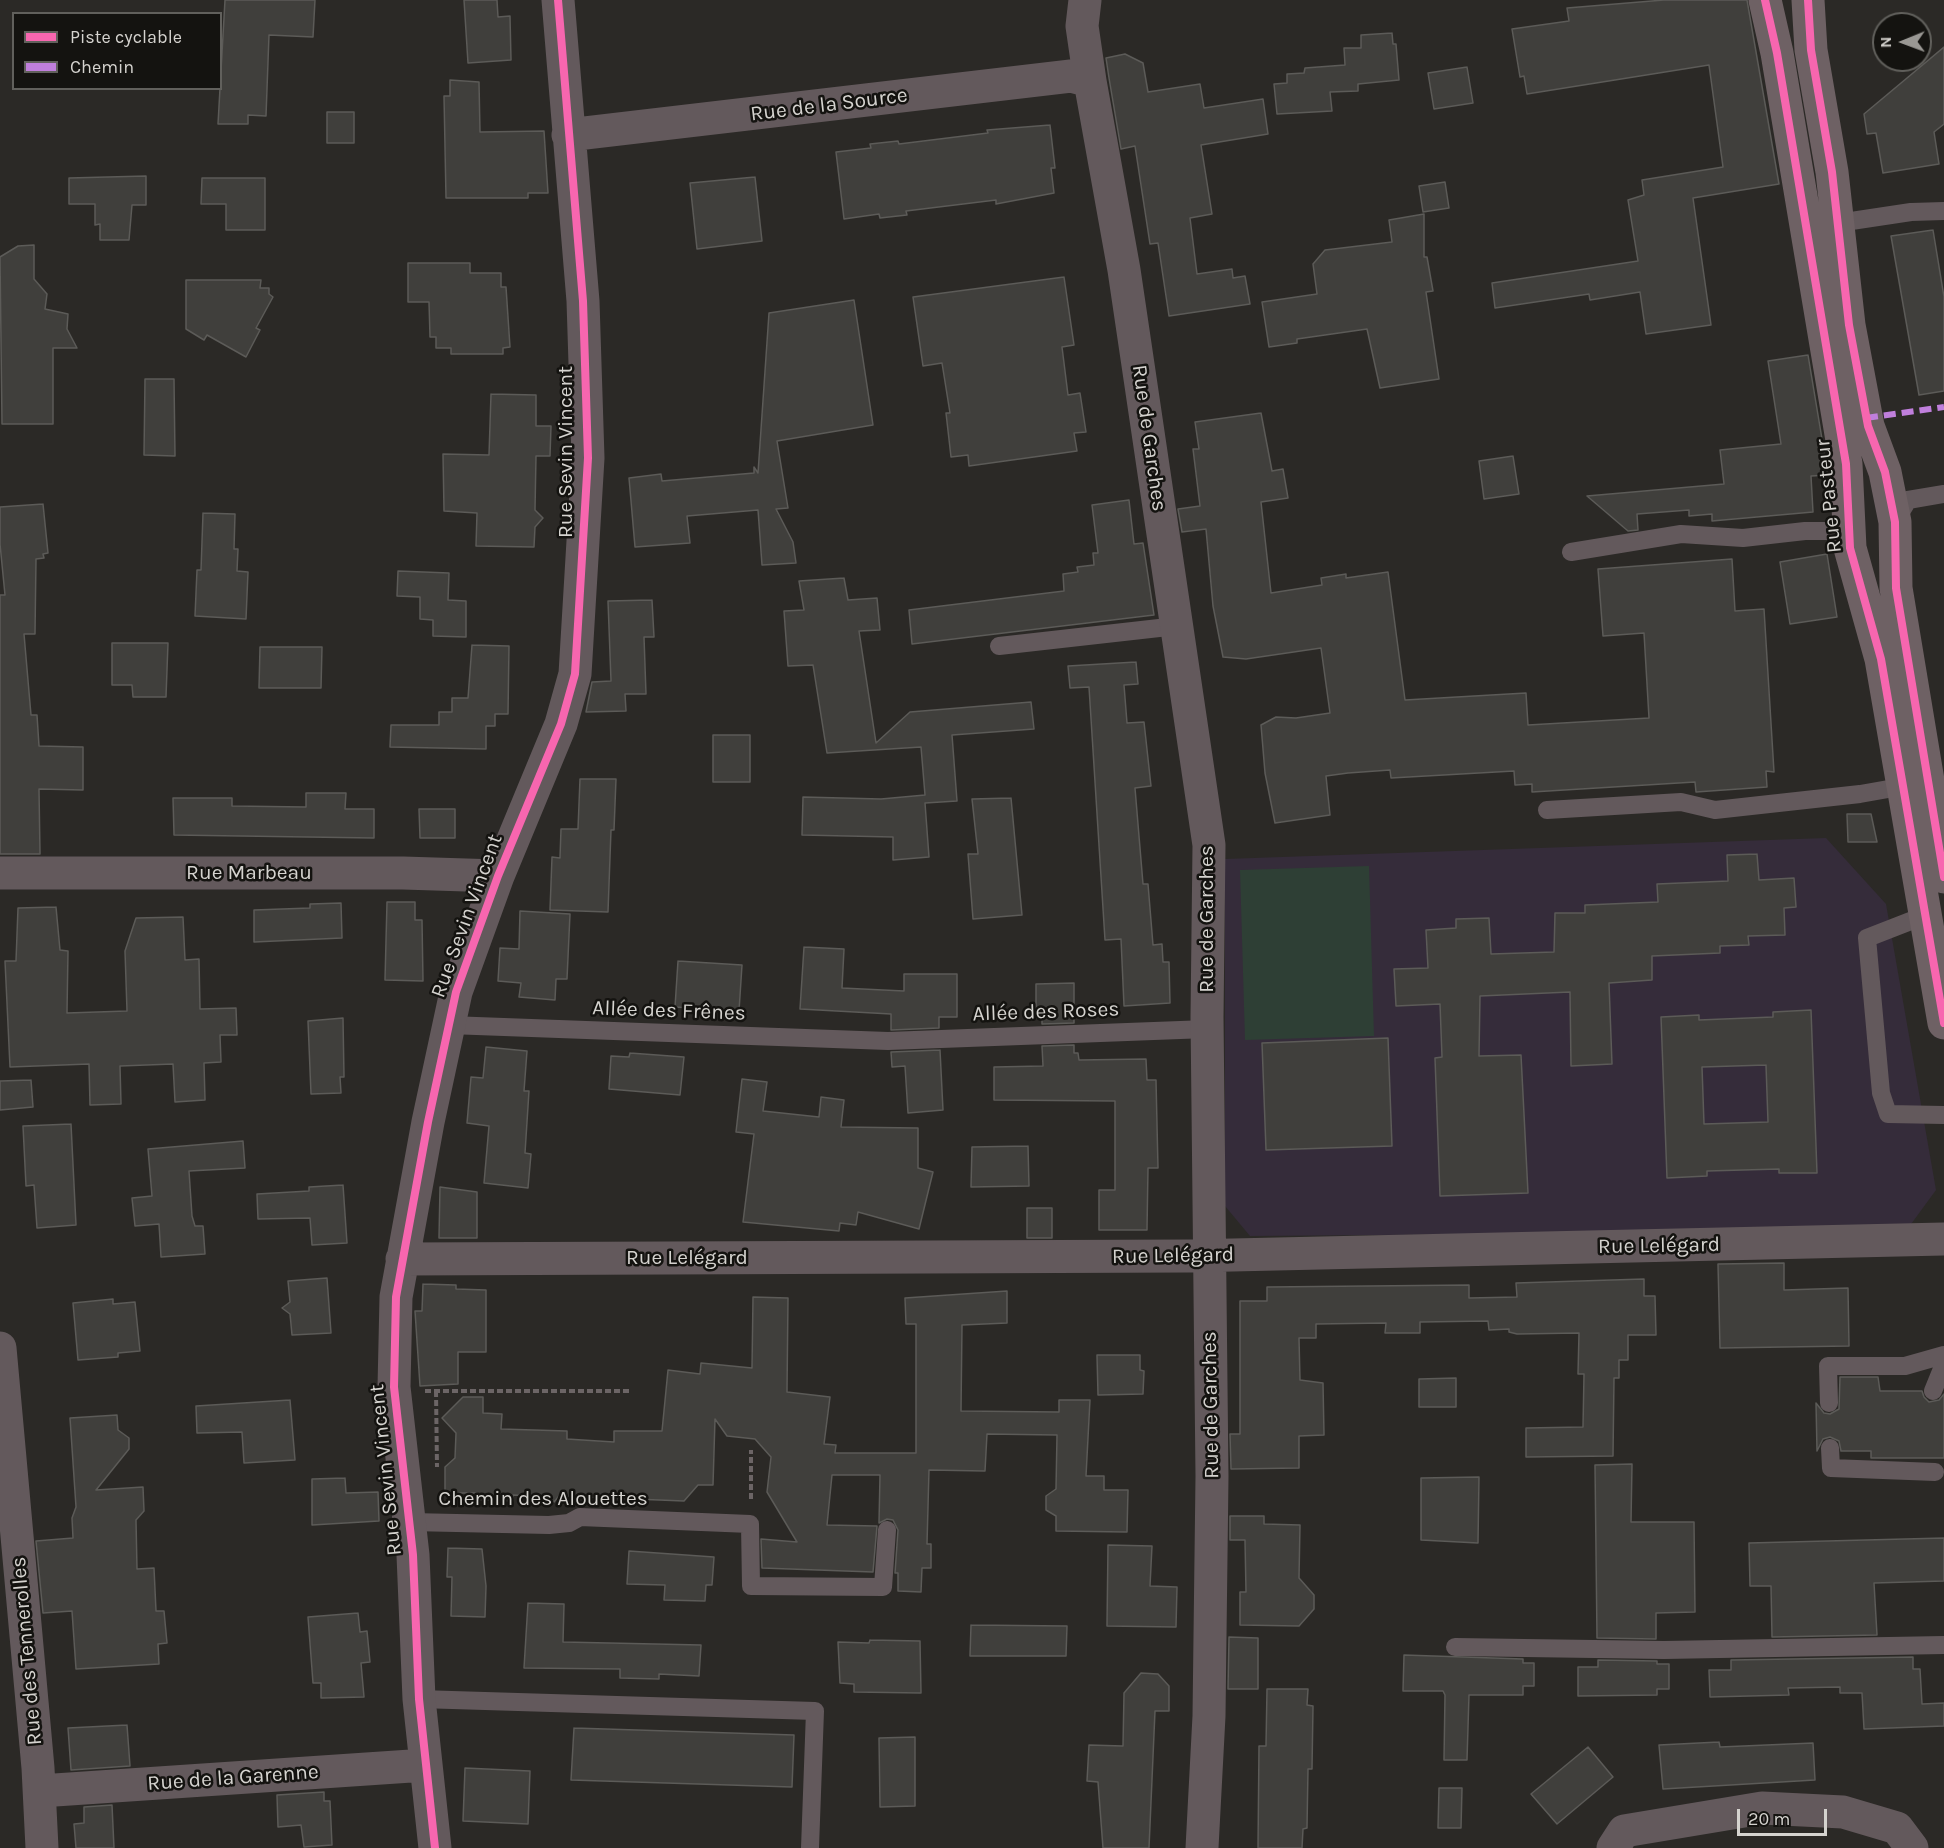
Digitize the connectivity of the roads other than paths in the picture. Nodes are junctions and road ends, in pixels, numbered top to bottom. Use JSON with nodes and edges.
{"nodes":[{"id":1,"x":558,"y":0,"type":"edge"},
{"id":2,"x":1085,"y":0,"type":"edge"},
{"id":3,"x":1765,"y":0,"type":"edge"},
{"id":4,"x":1808,"y":0,"type":"edge"},
{"id":5,"x":1090,"y":81,"type":"junction"},
{"id":6,"x":568,"y":135,"type":"junction"},
{"id":7,"x":1944,"y":211,"type":"edge"},
{"id":8,"x":1838,"y":223,"type":"junction"},
{"id":9,"x":1944,"y":494,"type":"edge"},
{"id":10,"x":1895,"y":522,"type":"junction"},
{"id":11,"x":1848,"y":531,"type":"junction"},
{"id":12,"x":1571,"y":552,"type":"dead end"},
{"id":13,"x":1177,"y":626,"type":"junction"},
{"id":14,"x":999,"y":646,"type":"dead end"},
{"id":15,"x":1916,"y":784,"type":"junction"},
{"id":16,"x":1548,"y":810,"type":"dead end"},
{"id":17,"x":0,"y":873,"type":"edge"},
{"id":18,"x":498,"y":876,"type":"junction"},
{"id":19,"x":1944,"y":877,"type":"edge"},
{"id":20,"x":1926,"y":915,"type":"junction"},
{"id":21,"x":1944,"y":1023,"type":"edge"},
{"id":22,"x":449,"y":1025,"type":"junction"},
{"id":23,"x":1207,"y":1029,"type":"junction"},
{"id":24,"x":888,"y":1041,"type":"joint"},
{"id":25,"x":1944,"y":1115,"type":"edge"},
{"id":26,"x":1944,"y":1239,"type":"edge"},
{"id":27,"x":1209,"y":1256,"type":"junction"},
{"id":28,"x":402,"y":1259,"type":"junction"},
{"id":29,"x":0,"y":1348,"type":"edge"},
{"id":30,"x":1944,"y":1355,"type":"edge"},
{"id":31,"x":1944,"y":1364,"type":"edge"},
{"id":32,"x":1933,"y":1391,"type":"dead end"},
{"id":33,"x":1829,"y":1403,"type":"dead end"},
{"id":34,"x":1830,"y":1448,"type":"dead end"},
{"id":35,"x":1938,"y":1467,"type":"edge"},
{"id":36,"x":410,"y":1522,"type":"junction"},
{"id":37,"x":887,"y":1530,"type":"dead end"},
{"id":38,"x":1944,"y":1644,"type":"edge"},
{"id":39,"x":1455,"y":1647,"type":"dead end"},
{"id":40,"x":419,"y":1699,"type":"junction"},
{"id":41,"x":426,"y":1765,"type":"junction"},
{"id":42,"x":40,"y":1791,"type":"junction"},
{"id":43,"x":42,"y":1848,"type":"edge"},
{"id":44,"x":435,"y":1848,"type":"edge"},
{"id":45,"x":810,"y":1848,"type":"edge"},
{"id":46,"x":1202,"y":1848,"type":"edge"},
{"id":47,"x":1613,"y":1848,"type":"edge"},
{"id":48,"x":1912,"y":1848,"type":"edge"}],
"edges":[{"from":1,"to":6,"type":"street","name":"Rue Sevin Vincent"},
{"from":2,"to":5,"type":"street","name":"Rue de Garches"},
{"from":3,"to":11,"type":"main road","name":"Rue Pasteur"},
{"from":4,"to":8,"type":"main road","name":"Rue Pasteur"},
{"from":5,"to":6,"type":"street","name":"Rue de la Source"},
{"from":5,"to":13,"type":"street","name":"Rue de Garches"},
{"from":6,"to":18,"type":"street","name":"Rue Sevin Vincent"},
{"from":7,"to":8,"type":"lane"},
{"from":8,"to":10,"type":"main road","name":"Rue Pasteur"},
{"from":9,"to":10,"type":"lane"},
{"from":10,"to":11,"type":"main road"},
{"from":10,"to":15,"type":"main road","name":"Rue Pasteur"},
{"from":11,"to":12,"type":"lane"},
{"from":11,"to":15,"type":"main road","name":"Rue Pasteur"},
{"from":13,"to":14,"type":"lane"},
{"from":13,"to":23,"type":"street","name":"Rue de Garches"},
{"from":15,"to":16,"type":"lane"},
{"from":15,"to":19,"type":"main road","name":"Rue Pasteur"},
{"from":15,"to":20,"type":"main road","name":"Rue Pasteur"},
{"from":17,"to":18,"type":"street","name":"Rue Marbeau"},
{"from":18,"to":22,"type":"street","name":"Rue Sevin Vincent"},
{"from":20,"to":21,"type":"main road","name":"Rue Pasteur"},
{"from":20,"to":25,"type":"lane"},
{"from":22,"to":24,"type":"lane","name":"Allée des Frênes"},
{"from":22,"to":28,"type":"street","name":"Rue Sevin Vincent"},
{"from":23,"to":24,"type":"lane","name":"Allée des Roses"},
{"from":23,"to":27,"type":"street","name":"Rue de Garches"},
{"from":26,"to":27,"type":"street","name":"Rue Lelégard"},
{"from":27,"to":28,"type":"street","name":"Rue Lelégard"},
{"from":27,"to":46,"type":"street","name":"Rue de Garches"},
{"from":28,"to":36,"type":"street","name":"Rue Sevin Vincent"},
{"from":29,"to":42,"type":"street","name":"Rue des Tennerolles"},
{"from":30,"to":33,"type":"lane"},
{"from":31,"to":32,"type":"lane"},
{"from":34,"to":35,"type":"lane"},
{"from":36,"to":37,"type":"lane","name":"Chemin des Alouettes"},
{"from":36,"to":40,"type":"street","name":"Rue Sevin Vincent"},
{"from":38,"to":39,"type":"lane"},
{"from":40,"to":41,"type":"street","name":"Rue Sevin Vincent"},
{"from":40,"to":45,"type":"lane"},
{"from":41,"to":42,"type":"street","name":"Rue de la Garenne"},
{"from":41,"to":44,"type":"street","name":"Rue Sevin Vincent"},
{"from":42,"to":43,"type":"street","name":"Rue des Tennerolles"},
{"from":47,"to":48,"type":"street"}]}
